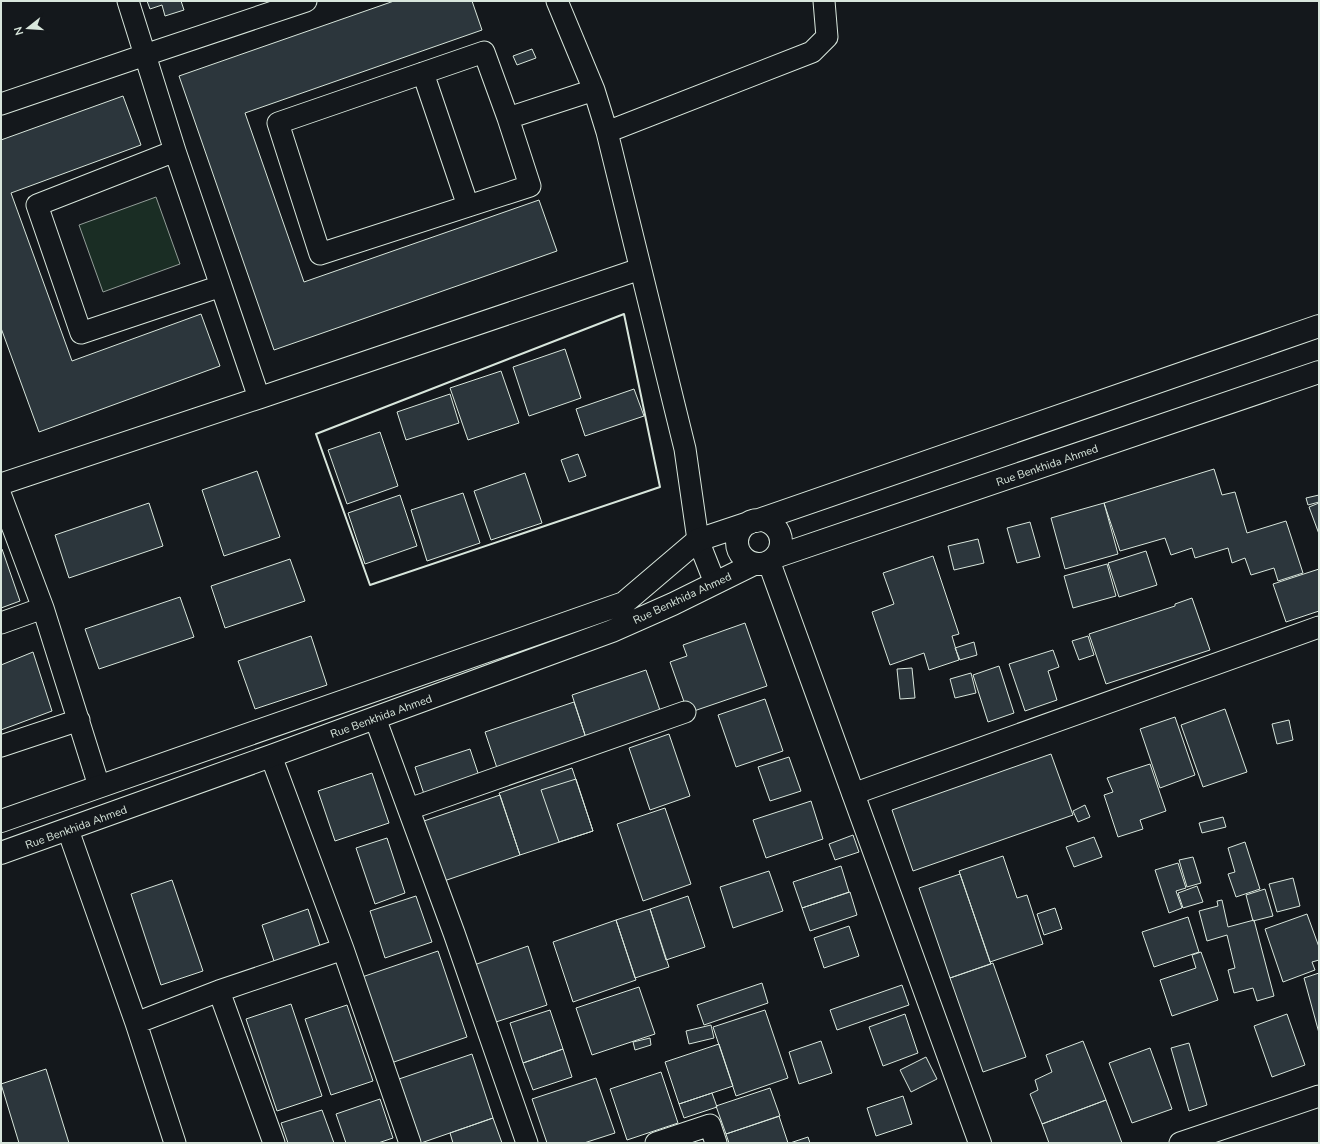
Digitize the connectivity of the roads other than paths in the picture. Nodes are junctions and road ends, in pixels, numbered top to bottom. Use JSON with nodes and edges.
{"nodes":[{"id":1,"x":128,"y":1,"type":"edge"},
{"id":2,"x":306,"y":1,"type":"edge"},
{"id":3,"x":556,"y":1,"type":"edge"},
{"id":4,"x":824,"y":1,"type":"edge"},
{"id":5,"x":145,"y":55,"type":"junction"},
{"id":6,"x":423,"y":73,"type":"junction"},
{"id":7,"x":594,"y":90,"type":"junction"},
{"id":8,"x":1,"y":104,"type":"edge"},
{"id":9,"x":508,"y":118,"type":"junction"},
{"id":10,"x":607,"y":132,"type":"junction"},
{"id":11,"x":175,"y":151,"type":"junction"},
{"id":12,"x":468,"y":206,"type":"junction"},
{"id":13,"x":640,"y":270,"type":"junction"},
{"id":14,"x":221,"y":286,"type":"junction"},
{"id":15,"x":1319,"y":326,"type":"edge"},
{"id":16,"x":1319,"y":372,"type":"edge"},
{"id":17,"x":258,"y":398,"type":"junction"},
{"id":18,"x":1,"y":484,"type":"edge"},
{"id":19,"x":1,"y":496,"type":"edge"},
{"id":20,"x":753,"y":522,"type":"junction"},
{"id":21,"x":698,"y":540,"type":"junction"},
{"id":22,"x":766,"y":561,"type":"junction"},
{"id":23,"x":716,"y":583,"type":"junction"},
{"id":24,"x":43,"y":608,"type":"junction"},
{"id":25,"x":1,"y":623,"type":"edge"},
{"id":26,"x":1319,"y":628,"type":"edge"},
{"id":27,"x":685,"y":712,"type":"dead end"},
{"id":28,"x":375,"y":718,"type":"junction"},
{"id":29,"x":79,"y":720,"type":"junction"},
{"id":30,"x":1,"y":746,"type":"edge"},
{"id":31,"x":271,"y":756,"type":"junction"},
{"id":32,"x":99,"y":786,"type":"junction"},
{"id":33,"x":853,"y":794,"type":"junction"},
{"id":34,"x":409,"y":809,"type":"junction"},
{"id":35,"x":1,"y":821,"type":"edge"},
{"id":36,"x":68,"y":830,"type":"junction"},
{"id":37,"x":1,"y":853,"type":"edge"},
{"id":38,"x":343,"y":949,"type":"junction"},
{"id":39,"x":219,"y":991,"type":"junction"},
{"id":40,"x":136,"y":1023,"type":"junction"},
{"id":41,"x":1319,"y":1096,"type":"edge"},
{"id":42,"x":175,"y":1143,"type":"edge"},
{"id":43,"x":274,"y":1143,"type":"edge"},
{"id":44,"x":410,"y":1143,"type":"edge"},
{"id":45,"x":527,"y":1143,"type":"edge"},
{"id":46,"x":656,"y":1143,"type":"edge"},
{"id":47,"x":716,"y":1143,"type":"edge"},
{"id":48,"x":980,"y":1143,"type":"edge"},
{"id":49,"x":1180,"y":1143,"type":"edge"}],
"edges":[{"from":1,"to":5,"type":"street"},
{"from":2,"to":5,"type":"street"},
{"from":3,"to":7,"type":"street"},
{"from":4,"to":10,"type":"street"},
{"from":5,"to":8,"type":"street"},
{"from":5,"to":11,"type":"street"},
{"from":6,"to":9,"type":"street"},
{"from":6,"to":12,"type":"street"},
{"from":6,"to":12,"type":"street"},
{"from":7,"to":9,"type":"street"},
{"from":7,"to":10,"type":"street"},
{"from":9,"to":12,"type":"street"},
{"from":10,"to":13,"type":"street"},
{"from":11,"to":14,"type":"street"},
{"from":11,"to":14,"type":"street"},
{"from":13,"to":17,"type":"street"},
{"from":13,"to":21,"type":"street"},
{"from":14,"to":17,"type":"street"},
{"from":15,"to":20,"type":"main road"},
{"from":16,"to":22,"type":"main road","name":"Rue Benkhida Ahmed"},
{"from":17,"to":18,"type":"street"},
{"from":19,"to":24,"type":"street"},
{"from":20,"to":21,"type":"main road"},
{"from":20,"to":22,"type":"main road"},
{"from":20,"to":22,"type":"main road"},
{"from":21,"to":23,"type":"street"},
{"from":21,"to":32,"type":"main road"},
{"from":22,"to":23,"type":"main road","name":"Rue Benkhida Ahmed"},
{"from":22,"to":33,"type":"main road"},
{"from":23,"to":28,"type":"main road","name":"Rue Benkhida Ahmed"},
{"from":24,"to":25,"type":"street"},
{"from":24,"to":29,"type":"street"},
{"from":26,"to":33,"type":"street"},
{"from":27,"to":34,"type":"street"},
{"from":28,"to":31,"type":"main road","name":"Rue Benkhida Ahmed"},
{"from":28,"to":34,"type":"street"},
{"from":29,"to":30,"type":"street"},
{"from":29,"to":32,"type":"street"},
{"from":31,"to":36,"type":"main road","name":"Rue Benkhida Ahmed"},
{"from":31,"to":38,"type":"street"},
{"from":32,"to":35,"type":"main road"},
{"from":33,"to":48,"type":"main road"},
{"from":34,"to":45,"type":"street"},
{"from":36,"to":37,"type":"main road","name":"Rue Benkhida Ahmed"},
{"from":36,"to":40,"type":"street"},
{"from":38,"to":39,"type":"street"},
{"from":38,"to":44,"type":"street"},
{"from":39,"to":40,"type":"street"},
{"from":39,"to":43,"type":"street"},
{"from":40,"to":42,"type":"street"},
{"from":41,"to":49,"type":"street"},
{"from":46,"to":47,"type":"street"}]}
